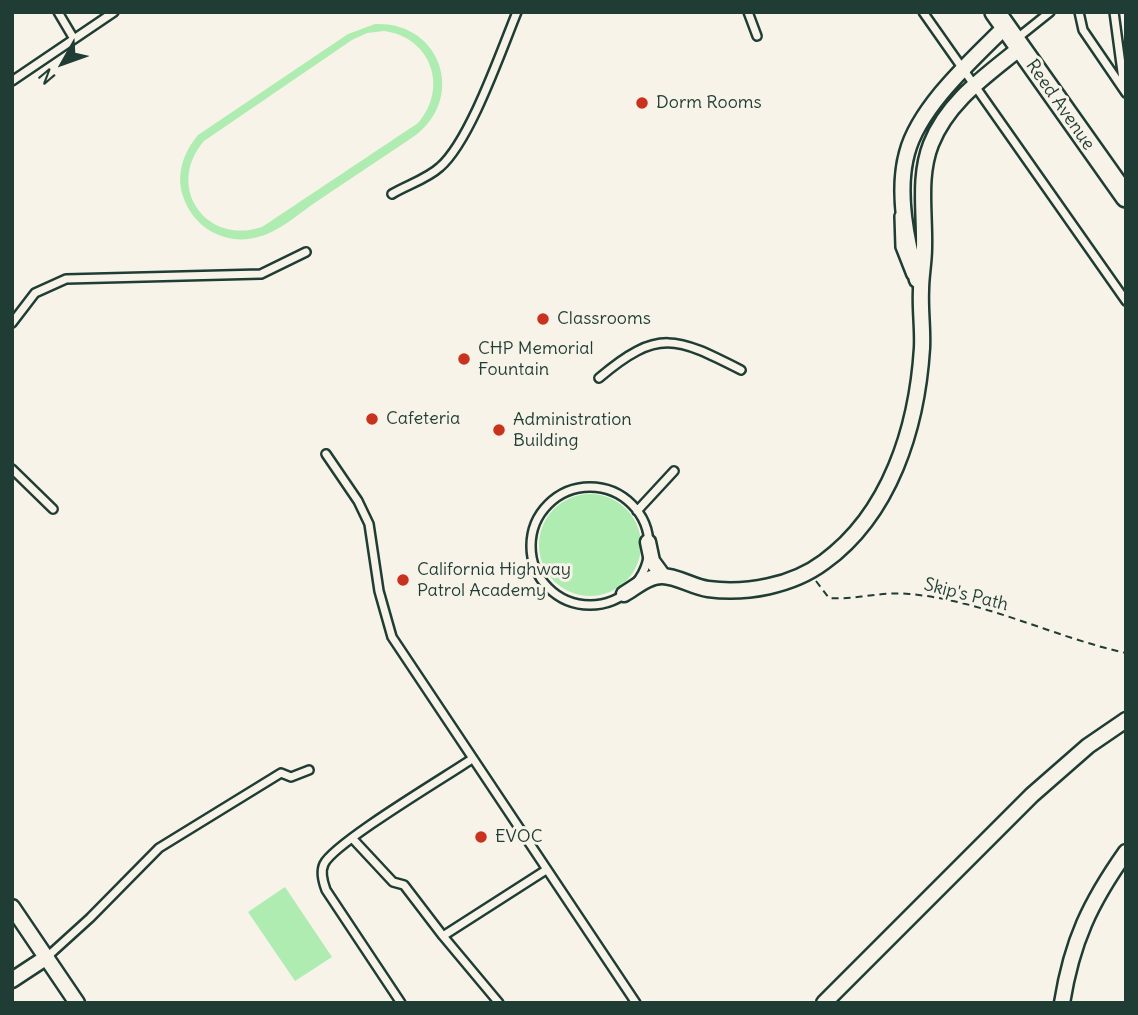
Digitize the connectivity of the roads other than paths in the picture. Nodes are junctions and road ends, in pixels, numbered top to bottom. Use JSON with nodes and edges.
{"nodes":[{"id":1,"x":58,"y":12,"type":"edge"},
{"id":2,"x":114,"y":12,"type":"edge"},
{"id":3,"x":517,"y":12,"type":"edge"},
{"id":4,"x":748,"y":12,"type":"edge"},
{"id":5,"x":923,"y":12,"type":"edge"},
{"id":6,"x":1050,"y":12,"type":"edge"},
{"id":7,"x":1079,"y":12,"type":"edge"},
{"id":8,"x":1114,"y":12,"type":"edge"},
{"id":9,"x":1009,"y":32,"type":"edge"},
{"id":10,"x":757,"y":36,"type":"dead end"},
{"id":11,"x":75,"y":39,"type":"junction"},
{"id":12,"x":964,"y":69,"type":"junction"},
{"id":13,"x":12,"y":81,"type":"edge"},
{"id":14,"x":974,"y":85,"type":"junction"},
{"id":15,"x":1125,"y":92,"type":"edge"},
{"id":16,"x":392,"y":194,"type":"dead end"},
{"id":17,"x":1126,"y":197,"type":"edge"},
{"id":18,"x":306,"y":252,"type":"dead end"},
{"id":19,"x":920,"y":292,"type":"junction"},
{"id":20,"x":1126,"y":301,"type":"edge"},
{"id":21,"x":12,"y":323,"type":"edge"},
{"id":22,"x":741,"y":370,"type":"dead end"},
{"id":23,"x":599,"y":378,"type":"dead end"},
{"id":24,"x":326,"y":454,"type":"dead end"},
{"id":25,"x":12,"y":469,"type":"edge"},
{"id":26,"x":674,"y":471,"type":"dead end"},
{"id":27,"x":53,"y":509,"type":"dead end"},
{"id":28,"x":637,"y":511,"type":"junction"},
{"id":29,"x":648,"y":542,"type":"junction"},
{"id":30,"x":663,"y":576,"type":"junction"},
{"id":31,"x":625,"y":594,"type":"junction"},
{"id":32,"x":1126,"y":720,"type":"edge"},
{"id":33,"x":472,"y":759,"type":"junction"},
{"id":34,"x":309,"y":770,"type":"dead end"},
{"id":35,"x":352,"y":838,"type":"junction"},
{"id":36,"x":1126,"y":852,"type":"edge"},
{"id":37,"x":546,"y":870,"type":"junction"},
{"id":38,"x":12,"y":907,"type":"edge"},
{"id":39,"x":443,"y":936,"type":"junction"},
{"id":40,"x":47,"y":957,"type":"junction"},
{"id":41,"x":12,"y":981,"type":"edge"},
{"id":42,"x":78,"y":1003,"type":"edge"},
{"id":43,"x":401,"y":1003,"type":"edge"},
{"id":44,"x":499,"y":1003,"type":"edge"},
{"id":45,"x":636,"y":1003,"type":"edge"},
{"id":46,"x":824,"y":1003,"type":"edge"},
{"id":47,"x":1062,"y":1003,"type":"edge"}],
"edges":[{"from":1,"to":11,"type":"lane"},
{"from":2,"to":11,"type":"lane"},
{"from":3,"to":16,"type":"lane"},
{"from":4,"to":10,"type":"lane"},
{"from":5,"to":12,"type":"lane"},
{"from":6,"to":9,"type":"lane"},
{"from":7,"to":15,"type":"lane"},
{"from":8,"to":15,"type":"lane"},
{"from":9,"to":12,"type":"street"},
{"from":9,"to":14,"type":"street"},
{"from":9,"to":17,"type":"street","name":"Reed Avenue"},
{"from":11,"to":13,"type":"lane"},
{"from":12,"to":14,"type":"lane"},
{"from":12,"to":19,"type":"street"},
{"from":14,"to":19,"type":"street"},
{"from":14,"to":20,"type":"lane"},
{"from":18,"to":21,"type":"lane"},
{"from":19,"to":30,"type":"street"},
{"from":22,"to":23,"type":"lane"},
{"from":24,"to":33,"type":"lane"},
{"from":25,"to":27,"type":"lane"},
{"from":26,"to":28,"type":"lane"},
{"from":28,"to":29,"type":"lane"},
{"from":28,"to":31,"type":"lane"},
{"from":29,"to":30,"type":"street"},
{"from":29,"to":31,"type":"lane"},
{"from":30,"to":31,"type":"street"},
{"from":32,"to":46,"type":"street"},
{"from":33,"to":35,"type":"lane"},
{"from":33,"to":37,"type":"lane"},
{"from":34,"to":40,"type":"lane"},
{"from":35,"to":39,"type":"lane"},
{"from":35,"to":43,"type":"lane"},
{"from":36,"to":47,"type":"street"},
{"from":37,"to":39,"type":"lane"},
{"from":37,"to":45,"type":"lane"},
{"from":38,"to":40,"type":"street"},
{"from":39,"to":44,"type":"lane"},
{"from":40,"to":41,"type":"street"},
{"from":40,"to":42,"type":"street"}]}
